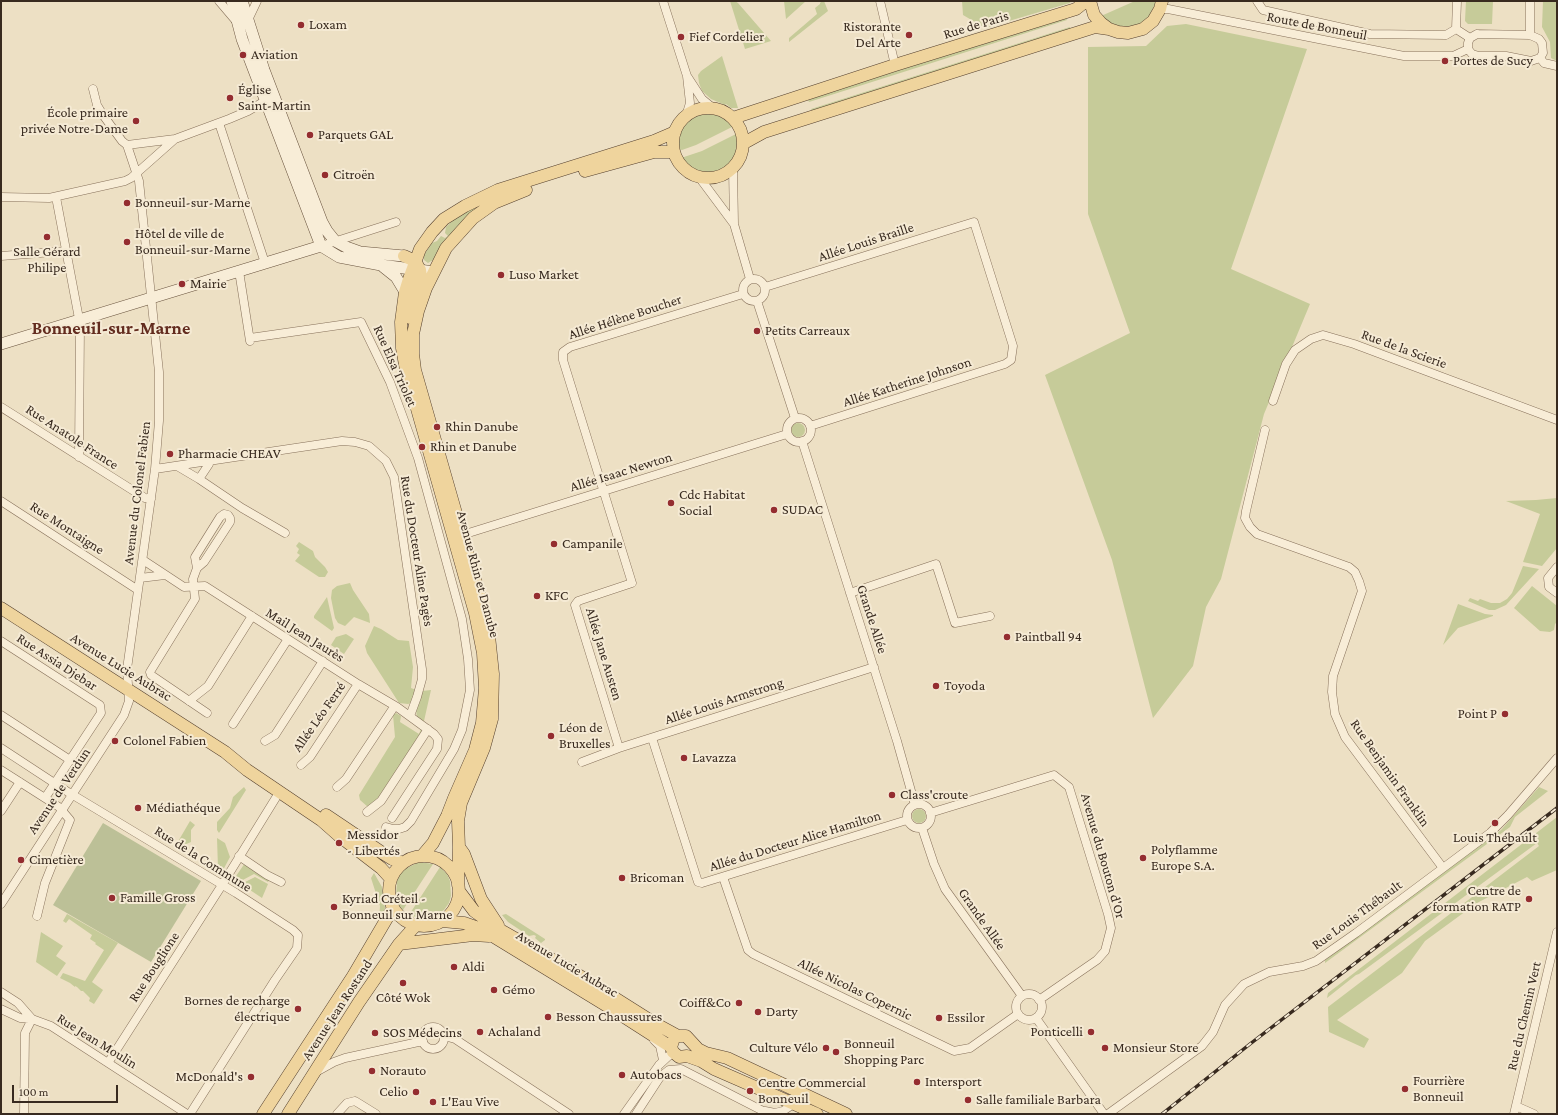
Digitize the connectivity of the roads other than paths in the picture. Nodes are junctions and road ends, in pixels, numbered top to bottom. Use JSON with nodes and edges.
{"nodes":[{"id":1,"x":219,"y":1,"type":"edge"},
{"id":2,"x":232,"y":1,"type":"edge"},
{"id":3,"x":242,"y":1,"type":"edge"},
{"id":4,"x":257,"y":1,"type":"edge"},
{"id":5,"x":663,"y":1,"type":"edge"},
{"id":6,"x":880,"y":1,"type":"edge"},
{"id":7,"x":1086,"y":1,"type":"edge"},
{"id":8,"x":1090,"y":1,"type":"edge"},
{"id":9,"x":1458,"y":1,"type":"edge"},
{"id":10,"x":1530,"y":1,"type":"edge"},
{"id":11,"x":1257,"y":2,"type":"edge"},
{"id":12,"x":1161,"y":5,"type":"edge"},
{"id":13,"x":248,"y":20,"type":"junction"},
{"id":14,"x":236,"y":21,"type":"junction"},
{"id":15,"x":1109,"y":29,"type":"junction"},
{"id":16,"x":1456,"y":29,"type":"junction"},
{"id":17,"x":1530,"y":35,"type":"junction"},
{"id":18,"x":1470,"y":38,"type":"junction"},
{"id":19,"x":1468,"y":49,"type":"junction"},
{"id":20,"x":1540,"y":58,"type":"junction"},
{"id":21,"x":895,"y":65,"type":"junction"},
{"id":22,"x":1557,"y":66,"type":"edge"},
{"id":23,"x":687,"y":76,"type":"junction"},
{"id":24,"x":92,"y":89,"type":"dead end"},
{"id":25,"x":270,"y":99,"type":"junction"},
{"id":26,"x":713,"y":108,"type":"junction"},
{"id":27,"x":686,"y":116,"type":"junction"},
{"id":28,"x":733,"y":118,"type":"junction"},
{"id":29,"x":219,"y":123,"type":"junction"},
{"id":30,"x":675,"y":132,"type":"junction"},
{"id":31,"x":175,"y":139,"type":"junction"},
{"id":32,"x":744,"y":143,"type":"junction"},
{"id":33,"x":127,"y":145,"type":"junction"},
{"id":34,"x":674,"y":152,"type":"junction"},
{"id":35,"x":733,"y":168,"type":"junction"},
{"id":36,"x":136,"y":174,"type":"junction"},
{"id":37,"x":699,"y":177,"type":"junction"},
{"id":38,"x":1,"y":197,"type":"edge"},
{"id":39,"x":56,"y":197,"type":"junction"},
{"id":40,"x":396,"y":222,"type":"dead end"},
{"id":41,"x":734,"y":224,"type":"junction"},
{"id":42,"x":335,"y":241,"type":"junction"},
{"id":43,"x":321,"y":246,"type":"junction"},
{"id":44,"x":420,"y":249,"type":"junction"},
{"id":45,"x":66,"y":251,"type":"junction"},
{"id":46,"x":1,"y":256,"type":"edge"},
{"id":47,"x":404,"y":256,"type":"junction"},
{"id":48,"x":266,"y":263,"type":"junction"},
{"id":49,"x":381,"y":265,"type":"junction"},
{"id":50,"x":416,"y":267,"type":"junction"},
{"id":51,"x":239,"y":271,"type":"junction"},
{"id":52,"x":434,"y":272,"type":"junction"},
{"id":53,"x":750,"y":279,"type":"junction"},
{"id":54,"x":765,"y":287,"type":"junction"},
{"id":55,"x":405,"y":292,"type":"junction"},
{"id":56,"x":743,"y":294,"type":"junction"},
{"id":57,"x":150,"y":298,"type":"junction"},
{"id":58,"x":757,"y":302,"type":"junction"},
{"id":59,"x":79,"y":320,"type":"junction"},
{"id":60,"x":413,"y":334,"type":"junction"},
{"id":61,"x":1,"y":344,"type":"edge"},
{"id":62,"x":1011,"y":360,"type":"joint"},
{"id":63,"x":1273,"y":401,"type":"dead end"},
{"id":64,"x":1,"y":407,"type":"edge"},
{"id":65,"x":795,"y":418,"type":"junction"},
{"id":66,"x":1557,"y":420,"type":"edge"},
{"id":67,"x":810,"y":426,"type":"junction"},
{"id":68,"x":1265,"y":430,"type":"dead end"},
{"id":69,"x":787,"y":434,"type":"junction"},
{"id":70,"x":802,"y":441,"type":"junction"},
{"id":71,"x":79,"y":457,"type":"junction"},
{"id":72,"x":209,"y":460,"type":"junction"},
{"id":73,"x":177,"y":466,"type":"junction"},
{"id":74,"x":155,"y":469,"type":"junction"},
{"id":75,"x":199,"y":479,"type":"junction"},
{"id":76,"x":604,"y":491,"type":"junction"},
{"id":77,"x":151,"y":499,"type":"junction"},
{"id":78,"x":1,"y":501,"type":"edge"},
{"id":79,"x":285,"y":533,"type":"dead end"},
{"id":80,"x":462,"y":535,"type":"junction"},
{"id":81,"x":143,"y":560,"type":"junction"},
{"id":82,"x":1557,"y":567,"type":"edge"},
{"id":83,"x":197,"y":568,"type":"junction"},
{"id":84,"x":165,"y":575,"type":"junction"},
{"id":85,"x":140,"y":578,"type":"junction"},
{"id":86,"x":194,"y":587,"type":"junction"},
{"id":87,"x":138,"y":590,"type":"junction"},
{"id":88,"x":850,"y":593,"type":"junction"},
{"id":89,"x":1557,"y":593,"type":"edge"},
{"id":90,"x":1,"y":608,"type":"edge"},
{"id":91,"x":252,"y":616,"type":"junction"},
{"id":92,"x":990,"y":616,"type":"dead end"},
{"id":93,"x":288,"y":639,"type":"junction"},
{"id":94,"x":1,"y":641,"type":"edge"},
{"id":95,"x":322,"y":661,"type":"junction"},
{"id":96,"x":874,"y":668,"type":"junction"},
{"id":97,"x":358,"y":684,"type":"junction"},
{"id":98,"x":129,"y":690,"type":"junction"},
{"id":99,"x":189,"y":701,"type":"junction"},
{"id":100,"x":394,"y":707,"type":"junction"},
{"id":101,"x":207,"y":713,"type":"dead end"},
{"id":102,"x":1,"y":714,"type":"edge"},
{"id":103,"x":410,"y":716,"type":"junction"},
{"id":104,"x":233,"y":724,"type":"dead end"},
{"id":105,"x":428,"y":730,"type":"junction"},
{"id":106,"x":652,"y":738,"type":"junction"},
{"id":107,"x":265,"y":741,"type":"dead end"},
{"id":108,"x":1,"y":748,"type":"edge"},
{"id":109,"x":619,"y":748,"type":"junction"},
{"id":110,"x":225,"y":752,"type":"junction"},
{"id":111,"x":1557,"y":758,"type":"edge"},
{"id":112,"x":70,"y":760,"type":"junction"},
{"id":113,"x":582,"y":762,"type":"dead end"},
{"id":114,"x":301,"y":765,"type":"dead end"},
{"id":115,"x":1,"y":770,"type":"edge"},
{"id":116,"x":20,"y":782,"type":"junction"},
{"id":117,"x":55,"y":783,"type":"junction"},
{"id":118,"x":337,"y":788,"type":"dead end"},
{"id":119,"x":280,"y":791,"type":"junction"},
{"id":120,"x":73,"y":794,"type":"junction"},
{"id":121,"x":45,"y":798,"type":"junction"},
{"id":122,"x":915,"y":805,"type":"junction"},
{"id":123,"x":62,"y":809,"type":"junction"},
{"id":124,"x":1,"y":811,"type":"edge"},
{"id":125,"x":367,"y":812,"type":"dead end"},
{"id":126,"x":930,"y":812,"type":"junction"},
{"id":127,"x":392,"y":818,"type":"dead end"},
{"id":128,"x":907,"y":820,"type":"junction"},
{"id":129,"x":386,"y":827,"type":"dead end"},
{"id":130,"x":922,"y":828,"type":"junction"},
{"id":131,"x":459,"y":847,"type":"junction"},
{"id":132,"x":239,"y":856,"type":"junction"},
{"id":133,"x":422,"y":856,"type":"junction"},
{"id":134,"x":403,"y":863,"type":"junction"},
{"id":135,"x":1443,"y":868,"type":"junction"},
{"id":136,"x":723,"y":877,"type":"junction"},
{"id":137,"x":391,"y":879,"type":"junction"},
{"id":138,"x":281,"y":882,"type":"dead end"},
{"id":139,"x":222,"y":885,"type":"junction"},
{"id":140,"x":460,"y":892,"type":"junction"},
{"id":141,"x":1,"y":904,"type":"edge"},
{"id":142,"x":393,"y":908,"type":"junction"},
{"id":143,"x":37,"y":916,"type":"dead end"},
{"id":144,"x":442,"y":921,"type":"junction"},
{"id":145,"x":416,"y":925,"type":"junction"},
{"id":146,"x":502,"y":931,"type":"junction"},
{"id":147,"x":1557,"y":932,"type":"edge"},
{"id":148,"x":490,"y":936,"type":"junction"},
{"id":149,"x":399,"y":944,"type":"junction"},
{"id":150,"x":1,"y":992,"type":"edge"},
{"id":151,"x":1022,"y":996,"type":"junction"},
{"id":152,"x":1039,"y":1000,"type":"junction"},
{"id":153,"x":1,"y":1009,"type":"edge"},
{"id":154,"x":1018,"y":1014,"type":"junction"},
{"id":155,"x":1036,"y":1018,"type":"junction"},
{"id":156,"x":32,"y":1019,"type":"junction"},
{"id":157,"x":444,"y":1036,"type":"junction"},
{"id":158,"x":678,"y":1036,"type":"junction"},
{"id":159,"x":423,"y":1041,"type":"junction"},
{"id":160,"x":692,"y":1043,"type":"junction"},
{"id":161,"x":669,"y":1053,"type":"junction"},
{"id":162,"x":687,"y":1056,"type":"junction"},
{"id":163,"x":108,"y":1063,"type":"junction"},
{"id":164,"x":315,"y":1072,"type":"junction"},
{"id":165,"x":791,"y":1088,"type":"junction"},
{"id":166,"x":791,"y":1103,"type":"junction"},
{"id":167,"x":1515,"y":1110,"type":"edge"},
{"id":168,"x":767,"y":1113,"type":"edge"},
{"id":169,"x":814,"y":1113,"type":"edge"},
{"id":170,"x":24,"y":1114,"type":"edge"},
{"id":171,"x":189,"y":1114,"type":"edge"},
{"id":172,"x":263,"y":1114,"type":"edge"},
{"id":173,"x":288,"y":1114,"type":"edge"},
{"id":174,"x":337,"y":1114,"type":"edge"},
{"id":175,"x":376,"y":1114,"type":"edge"},
{"id":176,"x":569,"y":1114,"type":"edge"},
{"id":177,"x":624,"y":1114,"type":"edge"},
{"id":178,"x":636,"y":1114,"type":"edge"},
{"id":179,"x":846,"y":1114,"type":"edge"},
{"id":180,"x":1104,"y":1114,"type":"edge"},
{"id":181,"x":1108,"y":1114,"type":"edge"},
{"id":182,"x":1534,"y":1114,"type":"edge"}],
"edges":[{"from":1,"to":14,"type":"street"},
{"from":2,"to":14,"type":"main road"},
{"from":3,"to":13,"type":"main road"},
{"from":4,"to":13,"type":"street"},
{"from":5,"to":23,"type":"street"},
{"from":6,"to":21,"type":"street"},
{"from":7,"to":21,"type":"main road","name":"Rue de Paris"},
{"from":8,"to":15,"type":"main road"},
{"from":9,"to":16,"type":"street"},
{"from":10,"to":17,"type":"street"},
{"from":11,"to":16,"type":"street"},
{"from":12,"to":15,"type":"main road"},
{"from":12,"to":19,"type":"street","name":"Route de Bonneuil"},
{"from":13,"to":25,"type":"main road"},
{"from":14,"to":25,"type":"main road"},
{"from":15,"to":32,"type":"main road"},
{"from":16,"to":18,"type":"street"},
{"from":17,"to":18,"type":"street"},
{"from":17,"to":20,"type":"street"},
{"from":18,"to":19,"type":"street"},
{"from":19,"to":20,"type":"street"},
{"from":20,"to":22,"type":"street"},
{"from":21,"to":28,"type":"main road","name":"Rue de Paris"},
{"from":23,"to":26,"type":"street"},
{"from":23,"to":27,"type":"street"},
{"from":24,"to":33,"type":"street"},
{"from":25,"to":29,"type":"street"},
{"from":25,"to":42,"type":"main road"},
{"from":25,"to":43,"type":"main road"},
{"from":26,"to":27,"type":"main road"},
{"from":26,"to":28,"type":"main road"},
{"from":27,"to":30,"type":"main road"},
{"from":28,"to":32,"type":"main road"},
{"from":29,"to":31,"type":"street"},
{"from":29,"to":48,"type":"street"},
{"from":30,"to":34,"type":"main road"},
{"from":30,"to":44,"type":"main road"},
{"from":31,"to":33,"type":"street"},
{"from":31,"to":36,"type":"street"},
{"from":32,"to":35,"type":"main road"},
{"from":33,"to":36,"type":"street","name":"Avenue du Colonel Fabien"},
{"from":34,"to":37,"type":"main road"},
{"from":34,"to":52,"type":"main road"},
{"from":35,"to":37,"type":"main road"},
{"from":35,"to":41,"type":"street"},
{"from":36,"to":39,"type":"street"},
{"from":36,"to":57,"type":"street","name":"Avenue du Colonel Fabien"},
{"from":37,"to":41,"type":"street"},
{"from":38,"to":39,"type":"street"},
{"from":39,"to":45,"type":"street"},
{"from":40,"to":42,"type":"street"},
{"from":41,"to":53,"type":"street"},
{"from":42,"to":43,"type":"street"},
{"from":42,"to":47,"type":"main road"},
{"from":43,"to":48,"type":"main road"},
{"from":43,"to":49,"type":"main road"},
{"from":44,"to":47,"type":"main road"},
{"from":44,"to":50,"type":"main road"},
{"from":45,"to":46,"type":"street"},
{"from":45,"to":59,"type":"street"},
{"from":47,"to":50,"type":"main road"},
{"from":48,"to":51,"type":"main road"},
{"from":49,"to":50,"type":"main road"},
{"from":49,"to":55,"type":"main road"},
{"from":50,"to":52,"type":"main road"},
{"from":50,"to":55,"type":"main road","name":"Avenue Rhin et Danube"},
{"from":50,"to":60,"type":"main road"},
{"from":51,"to":57,"type":"main road"},
{"from":51,"to":129,"type":"street","name":"Rue Elsa Triolet"},
{"from":52,"to":60,"type":"main road"},
{"from":53,"to":54,"type":"street"},
{"from":53,"to":56,"type":"street"},
{"from":54,"to":58,"type":"street"},
{"from":54,"to":62,"type":"street","name":"Allée Louis Braille"},
{"from":55,"to":133,"type":"main road","name":"Avenue Rhin et Danube"},
{"from":56,"to":58,"type":"street"},
{"from":56,"to":76,"type":"street","name":"Allée Hélène Boucher"},
{"from":57,"to":59,"type":"main road"},
{"from":57,"to":74,"type":"street","name":"Avenue du Colonel Fabien"},
{"from":58,"to":65,"type":"street"},
{"from":59,"to":61,"type":"main road"},
{"from":59,"to":71,"type":"street"},
{"from":60,"to":80,"type":"main road","name":"Avenue Rhin et Danube"},
{"from":62,"to":67,"type":"street","name":"Allée Katherine Johnson"},
{"from":63,"to":66,"type":"street","name":"Rue de la Scierie"},
{"from":64,"to":71,"type":"street","name":"Rue Anatole France"},
{"from":65,"to":67,"type":"street"},
{"from":65,"to":69,"type":"street"},
{"from":67,"to":70,"type":"street"},
{"from":68,"to":135,"type":"street","name":"Rue Benjamin Franklin"},
{"from":69,"to":70,"type":"street"},
{"from":69,"to":76,"type":"street","name":"Allée Isaac Newton"},
{"from":70,"to":88,"type":"street","name":"Grande Allée"},
{"from":71,"to":77,"type":"street","name":"Rue Anatole France"},
{"from":72,"to":73,"type":"street","name":"Rue du Docteur Aline Pagès"},
{"from":72,"to":75,"type":"street"},
{"from":72,"to":103,"type":"street","name":"Rue du Docteur Aline Pagès"},
{"from":73,"to":74,"type":"street","name":"Rue du Docteur Aline Pagès"},
{"from":73,"to":75,"type":"street"},
{"from":74,"to":77,"type":"street","name":"Avenue du Colonel Fabien"},
{"from":75,"to":79,"type":"street"},
{"from":76,"to":80,"type":"street","name":"Allée Isaac Newton"},
{"from":76,"to":109,"type":"street","name":"Allée Jane Austen"},
{"from":77,"to":81,"type":"street","name":"Avenue du Colonel Fabien"},
{"from":78,"to":87,"type":"street","name":"Rue Montaigne"},
{"from":80,"to":131,"type":"main road","name":"Avenue Rhin et Danube"},
{"from":81,"to":84,"type":"street","name":"Mail Jean Jaurès"},
{"from":81,"to":85,"type":"street","name":"Avenue du Colonel Fabien"},
{"from":82,"to":89,"type":"street"},
{"from":83,"to":83,"type":"street"},
{"from":83,"to":86,"type":"street"},
{"from":84,"to":85,"type":"street"},
{"from":84,"to":86,"type":"street","name":"Mail Jean Jaurès"},
{"from":85,"to":87,"type":"street","name":"Avenue du Colonel Fabien"},
{"from":86,"to":91,"type":"street","name":"Mail Jean Jaurès"},
{"from":86,"to":99,"type":"street"},
{"from":87,"to":98,"type":"street","name":"Avenue du Colonel Fabien"},
{"from":88,"to":92,"type":"street"},
{"from":88,"to":96,"type":"street","name":"Grande Allée"},
{"from":90,"to":98,"type":"main road","name":"Avenue Lucie Aubrac"},
{"from":91,"to":93,"type":"street","name":"Mail Jean Jaurès"},
{"from":91,"to":99,"type":"street"},
{"from":93,"to":95,"type":"street","name":"Mail Jean Jaurès"},
{"from":93,"to":104,"type":"street"},
{"from":94,"to":112,"type":"street","name":"Rue Assia Djebar"},
{"from":95,"to":97,"type":"street","name":"Mail Jean Jaurès"},
{"from":95,"to":107,"type":"street"},
{"from":96,"to":106,"type":"street","name":"Allée Louis Armstrong"},
{"from":96,"to":122,"type":"street","name":"Grande Allée"},
{"from":97,"to":100,"type":"street","name":"Mail Jean Jaurès"},
{"from":97,"to":114,"type":"street","name":"Allée Léo Ferré"},
{"from":98,"to":110,"type":"main road","name":"Avenue Lucie Aubrac"},
{"from":98,"to":120,"type":"street","name":"Avenue de Verdun"},
{"from":99,"to":101,"type":"street"},
{"from":100,"to":103,"type":"street","name":"Mail Jean Jaurès"},
{"from":100,"to":118,"type":"street"},
{"from":102,"to":112,"type":"street"},
{"from":103,"to":105,"type":"street","name":"Mail Jean Jaurès"},
{"from":105,"to":125,"type":"street"},
{"from":105,"to":127,"type":"street"},
{"from":106,"to":109,"type":"street","name":"Allée Louis Armstrong"},
{"from":106,"to":136,"type":"street","name":"Allée du Docteur Alice Hamilton"},
{"from":108,"to":117,"type":"street","name":"Rue de la Commune"},
{"from":109,"to":113,"type":"street","name":"Allée Louis Armstrong"},
{"from":110,"to":119,"type":"main road","name":"Avenue Lucie Aubrac"},
{"from":110,"to":134,"type":"main road","name":"Avenue Lucie Aubrac"},
{"from":111,"to":135,"type":"street","name":"Rue Louis Thébault"},
{"from":112,"to":117,"type":"street"},
{"from":115,"to":116,"type":"street"},
{"from":116,"to":121,"type":"street"},
{"from":116,"to":124,"type":"street"},
{"from":117,"to":120,"type":"street","name":"Rue de la Commune"},
{"from":117,"to":121,"type":"street"},
{"from":119,"to":132,"type":"street","name":"Rue Bouglione"},
{"from":119,"to":137,"type":"main road","name":"Avenue Lucie Aubrac"},
{"from":120,"to":123,"type":"street","name":"Avenue de Verdun"},
{"from":120,"to":139,"type":"street","name":"Rue de la Commune"},
{"from":121,"to":123,"type":"street"},
{"from":122,"to":126,"type":"street"},
{"from":122,"to":128,"type":"street"},
{"from":123,"to":141,"type":"street","name":"Avenue de Verdun"},
{"from":123,"to":143,"type":"street"},
{"from":126,"to":130,"type":"street"},
{"from":126,"to":152,"type":"street","name":"Avenue du Bouton d'Or"},
{"from":128,"to":130,"type":"street"},
{"from":128,"to":136,"type":"street","name":"Allée du Docteur Alice Hamilton"},
{"from":130,"to":151,"type":"street","name":"Grande Allée"},
{"from":131,"to":140,"type":"main road","name":"Avenue Rhin et Danube"},
{"from":131,"to":146,"type":"main road"},
{"from":132,"to":138,"type":"street"},
{"from":132,"to":139,"type":"street","name":"Rue Bouglione"},
{"from":133,"to":134,"type":"main road"},
{"from":133,"to":140,"type":"main road"},
{"from":134,"to":137,"type":"main road"},
{"from":135,"to":181,"type":"street","name":"Rue Louis Thébault"},
{"from":136,"to":154,"type":"street","name":"Allée Nicolas Copernic"},
{"from":137,"to":142,"type":"main road"},
{"from":139,"to":163,"type":"street","name":"Rue Bouglione"},
{"from":139,"to":171,"type":"street","name":"Rue de la Commune"},
{"from":140,"to":144,"type":"main road"},
{"from":140,"to":146,"type":"main road","name":"Avenue Lucie Aubrac"},
{"from":142,"to":145,"type":"main road"},
{"from":142,"to":172,"type":"main road","name":"Avenue Jean Rostand"},
{"from":144,"to":145,"type":"main road"},
{"from":144,"to":148,"type":"main road","name":"Avenue Lucie Aubrac"},
{"from":145,"to":149,"type":"main road","name":"Avenue Jean Rostand"},
{"from":146,"to":158,"type":"main road","name":"Avenue Lucie Aubrac"},
{"from":147,"to":167,"type":"street","name":"Rue du Chemin Vert"},
{"from":148,"to":149,"type":"main road"},
{"from":148,"to":161,"type":"main road","name":"Avenue Lucie Aubrac"},
{"from":149,"to":164,"type":"main road","name":"Avenue Jean Rostand"},
{"from":150,"to":156,"type":"street","name":"Rue Jean Moulin"},
{"from":151,"to":152,"type":"street"},
{"from":151,"to":154,"type":"street"},
{"from":152,"to":155,"type":"street"},
{"from":153,"to":156,"type":"street","name":"Rue Jean Moulin"},
{"from":154,"to":155,"type":"street"},
{"from":155,"to":180,"type":"street"},
{"from":156,"to":163,"type":"street","name":"Rue Jean Moulin"},
{"from":156,"to":170,"type":"street"},
{"from":157,"to":159,"type":"street"},
{"from":157,"to":159,"type":"street"},
{"from":157,"to":176,"type":"street"},
{"from":158,"to":160,"type":"main road","name":"Avenue Lucie Aubrac"},
{"from":158,"to":161,"type":"main road"},
{"from":159,"to":164,"type":"street"},
{"from":160,"to":162,"type":"main road"},
{"from":160,"to":165,"type":"main road","name":"Avenue Lucie Aubrac"},
{"from":161,"to":162,"type":"main road","name":"Avenue Lucie Aubrac"},
{"from":161,"to":177,"type":"street"},
{"from":162,"to":166,"type":"main road","name":"Avenue Lucie Aubrac"},
{"from":163,"to":171,"type":"street","name":"Rue Jean Moulin"},
{"from":164,"to":173,"type":"main road","name":"Avenue Jean Rostand"},
{"from":165,"to":166,"type":"street"},
{"from":165,"to":179,"type":"main road","name":"Avenue Lucie Aubrac"},
{"from":166,"to":168,"type":"street"},
{"from":166,"to":169,"type":"main road","name":"Avenue Lucie Aubrac"},
{"from":167,"to":182,"type":"street"},
{"from":168,"to":178,"type":"street"},
{"from":174,"to":175,"type":"street"}]}
